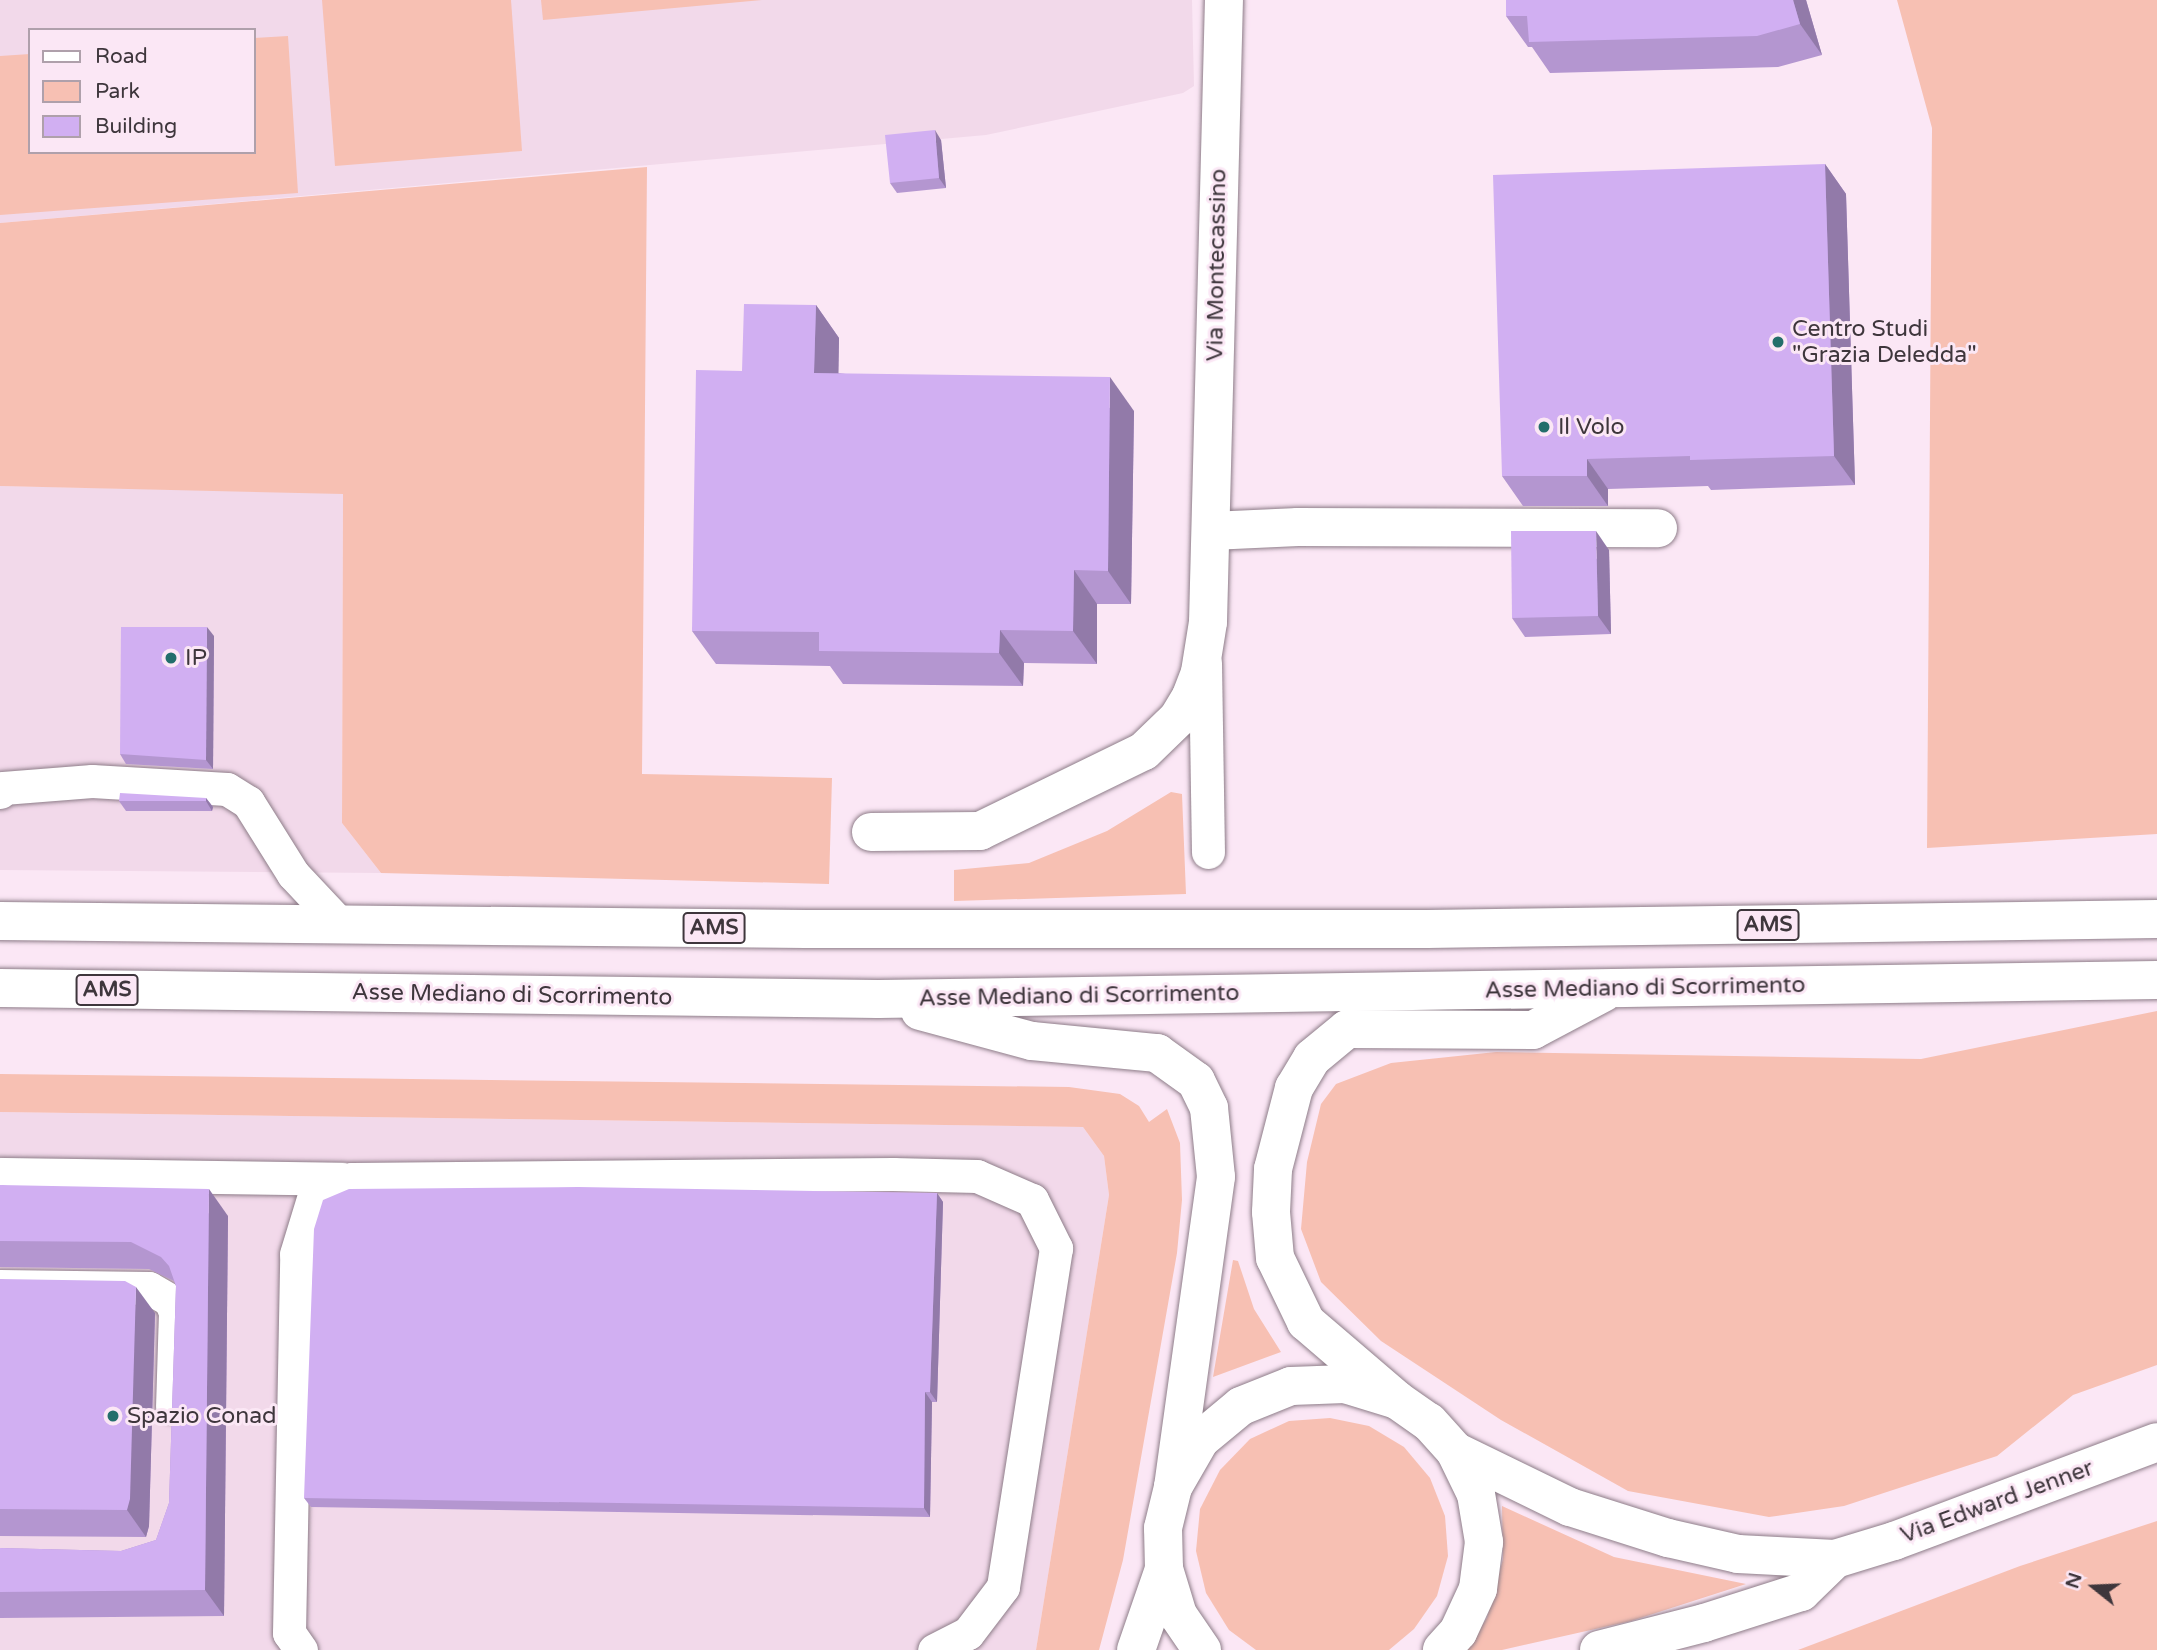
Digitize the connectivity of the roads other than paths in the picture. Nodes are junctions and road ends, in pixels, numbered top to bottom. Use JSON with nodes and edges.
{"nodes":[{"id":1,"x":1224,"y":0,"type":"edge"},
{"id":2,"x":1658,"y":528,"type":"dead end"},
{"id":3,"x":1210,"y":531,"type":"junction"},
{"id":4,"x":1205,"y":647,"type":"junction"},
{"id":5,"x":0,"y":792,"type":"edge"},
{"id":6,"x":871,"y":832,"type":"dead end"},
{"id":7,"x":1208,"y":852,"type":"dead end"},
{"id":8,"x":2157,"y":894,"type":"edge"},
{"id":9,"x":2157,"y":919,"type":"edge"},
{"id":10,"x":0,"y":920,"type":"edge"},
{"id":11,"x":2110,"y":920,"type":"junction"},
{"id":12,"x":340,"y":924,"type":"junction"},
{"id":13,"x":2157,"y":980,"type":"edge"},
{"id":14,"x":0,"y":988,"type":"edge"},
{"id":15,"x":1611,"y":989,"type":"junction"},
{"id":16,"x":878,"y":999,"type":"junction"},
{"id":17,"x":0,"y":1174,"type":"edge"},
{"id":18,"x":352,"y":1179,"type":"junction"},
{"id":19,"x":0,"y":1286,"type":"edge"},
{"id":20,"x":1396,"y":1400,"type":"junction"},
{"id":21,"x":171,"y":1434,"type":"edge"},
{"id":22,"x":2157,"y":1442,"type":"edge"},
{"id":23,"x":1454,"y":1451,"type":"junction"},
{"id":24,"x":1173,"y":1487,"type":"junction"},
{"id":25,"x":1835,"y":1559,"type":"junction"},
{"id":26,"x":1164,"y":1569,"type":"junction"},
{"id":27,"x":287,"y":1644,"type":"edge"},
{"id":28,"x":934,"y":1650,"type":"edge"},
{"id":29,"x":1136,"y":1650,"type":"edge"},
{"id":30,"x":1202,"y":1650,"type":"edge"},
{"id":31,"x":1442,"y":1650,"type":"edge"},
{"id":32,"x":1599,"y":1650,"type":"edge"}],
"edges":[{"from":1,"to":3,"type":"main road","name":"Via Montecassino"},
{"from":2,"to":3,"type":"main road"},
{"from":3,"to":4,"type":"main road","name":"Via Montecassino"},
{"from":4,"to":6,"type":"main road","name":"Via Montecassino"},
{"from":4,"to":7,"type":"lane"},
{"from":5,"to":12,"type":"lane"},
{"from":8,"to":11,"type":"main road"},
{"from":9,"to":11,"type":"main road","number":"AMS"},
{"from":10,"to":12,"type":"main road","number":"AMS"},
{"from":11,"to":12,"type":"main road","number":"AMS"},
{"from":13,"to":15,"type":"main road","name":"Asse Mediano di Scorrimento","number":"AMS"},
{"from":14,"to":16,"type":"main road","name":"Asse Mediano di Scorrimento","number":"AMS"},
{"from":15,"to":16,"type":"main road","name":"Asse Mediano di Scorrimento","number":"AMS"},
{"from":15,"to":20,"type":"main road"},
{"from":16,"to":24,"type":"main road"},
{"from":17,"to":18,"type":"lane"},
{"from":18,"to":27,"type":"lane"},
{"from":18,"to":28,"type":"lane"},
{"from":19,"to":21,"type":"lane"},
{"from":20,"to":23,"type":"main road","name":"Via Edward Jenner"},
{"from":20,"to":24,"type":"main road","name":"Via Edward Jenner"},
{"from":22,"to":25,"type":"main road","name":"Via Edward Jenner"},
{"from":23,"to":25,"type":"main road","name":"Via Edward Jenner"},
{"from":23,"to":31,"type":"main road","name":"Via Edward Jenner"},
{"from":24,"to":26,"type":"main road","name":"Via Edward Jenner"},
{"from":25,"to":32,"type":"main road","name":"Via Edward Jenner"},
{"from":26,"to":29,"type":"main road","name":"Via Edward Jenner"},
{"from":26,"to":30,"type":"main road","name":"Via Edward Jenner"}]}
